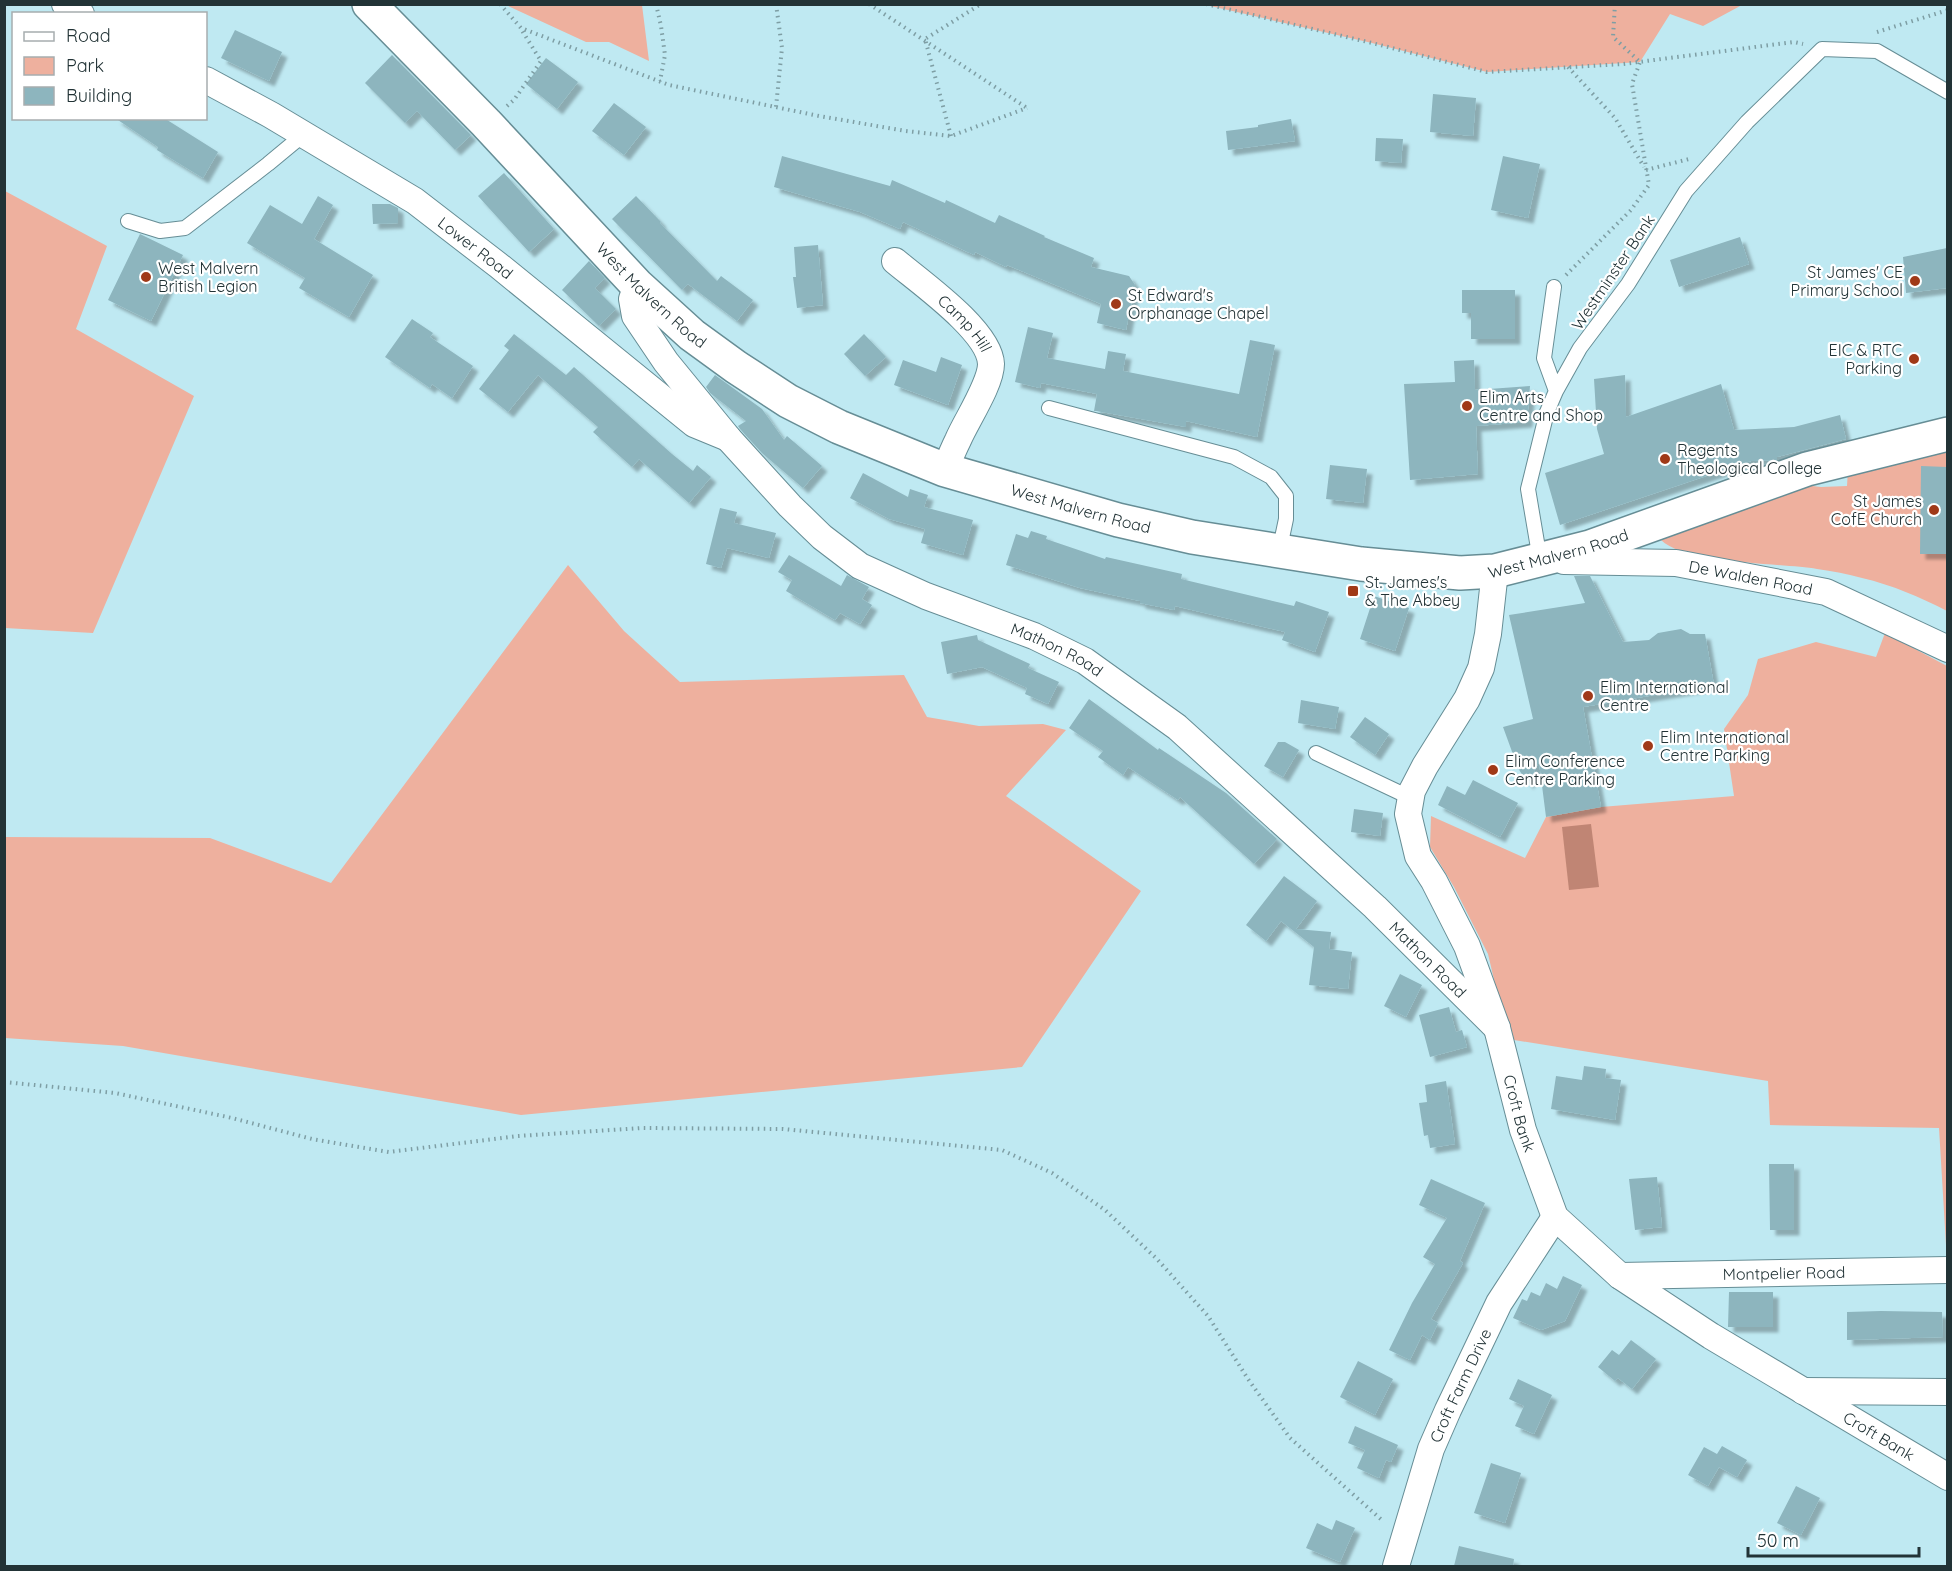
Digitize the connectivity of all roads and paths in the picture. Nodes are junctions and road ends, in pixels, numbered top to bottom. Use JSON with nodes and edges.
{"nodes":[{"id":1,"x":65,"y":4,"type":"edge"},
{"id":2,"x":369,"y":4,"type":"edge"},
{"id":3,"x":500,"y":4,"type":"edge"},
{"id":4,"x":656,"y":4,"type":"edge"},
{"id":5,"x":776,"y":4,"type":"edge"},
{"id":6,"x":869,"y":4,"type":"edge"},
{"id":7,"x":981,"y":4,"type":"edge"},
{"id":8,"x":1206,"y":4,"type":"edge"},
{"id":9,"x":1615,"y":4,"type":"edge"},
{"id":10,"x":1947,"y":10,"type":"edge"},
{"id":11,"x":78,"y":12,"type":"edge"},
{"id":12,"x":521,"y":28,"type":"junction"},
{"id":13,"x":1868,"y":35,"type":"dead end"},
{"id":14,"x":1822,"y":49,"type":"junction"},
{"id":15,"x":1640,"y":62,"type":"junction"},
{"id":16,"x":1568,"y":67,"type":"junction"},
{"id":17,"x":207,"y":81,"type":"edge"},
{"id":18,"x":660,"y":81,"type":"junction"},
{"id":19,"x":1947,"y":92,"type":"edge"},
{"id":20,"x":776,"y":107,"type":"junction"},
{"id":21,"x":486,"y":123,"type":"junction"},
{"id":22,"x":303,"y":135,"type":"junction"},
{"id":23,"x":951,"y":136,"type":"junction"},
{"id":24,"x":1646,"y":170,"type":"junction"},
{"id":25,"x":128,"y":221,"type":"dead end"},
{"id":26,"x":895,"y":261,"type":"dead end"},
{"id":27,"x":638,"y":285,"type":"junction"},
{"id":28,"x":1554,"y":287,"type":"joint"},
{"id":29,"x":1556,"y":392,"type":"junction"},
{"id":30,"x":1049,"y":408,"type":"dead end"},
{"id":31,"x":1947,"y":434,"type":"edge"},
{"id":32,"x":729,"y":439,"type":"junction"},
{"id":33,"x":945,"y":470,"type":"junction"},
{"id":34,"x":1279,"y":552,"type":"junction"},
{"id":35,"x":1540,"y":560,"type":"junction"},
{"id":36,"x":1495,"y":571,"type":"junction"},
{"id":37,"x":1947,"y":649,"type":"edge"},
{"id":38,"x":1316,"y":753,"type":"dead end"},
{"id":39,"x":1411,"y":798,"type":"junction"},
{"id":40,"x":1497,"y":1028,"type":"junction"},
{"id":41,"x":4,"y":1082,"type":"edge"},
{"id":42,"x":1555,"y":1218,"type":"junction"},
{"id":43,"x":1947,"y":1269,"type":"edge"},
{"id":44,"x":1620,"y":1276,"type":"junction"},
{"id":45,"x":1803,"y":1391,"type":"junction"},
{"id":46,"x":1947,"y":1392,"type":"edge"},
{"id":47,"x":1947,"y":1476,"type":"edge"},
{"id":48,"x":1404,"y":1540,"type":"junction"},
{"id":49,"x":1396,"y":1566,"type":"edge"}],
"edges":[{"from":1,"to":11,"type":"street"},
{"from":2,"to":21,"type":"main road","name":"West Malvern Road"},
{"from":3,"to":12,"type":"path"},
{"from":4,"to":18,"type":"path"},
{"from":5,"to":20,"type":"path"},
{"from":6,"to":23,"type":"path"},
{"from":7,"to":23,"type":"path"},
{"from":8,"to":16,"type":"path"},
{"from":9,"to":15,"type":"path"},
{"from":10,"to":13,"type":"path"},
{"from":12,"to":18,"type":"path"},
{"from":12,"to":21,"type":"path"},
{"from":14,"to":15,"type":"path"},
{"from":14,"to":19,"type":"lane"},
{"from":14,"to":29,"type":"lane","name":"Westminster Bank"},
{"from":15,"to":16,"type":"path"},
{"from":15,"to":24,"type":"path"},
{"from":16,"to":24,"type":"path"},
{"from":17,"to":22,"type":"street","name":"Lower Road"},
{"from":18,"to":20,"type":"path"},
{"from":20,"to":23,"type":"path"},
{"from":21,"to":27,"type":"main road","name":"West Malvern Road"},
{"from":22,"to":25,"type":"lane"},
{"from":22,"to":32,"type":"street","name":"Lower Road"},
{"from":24,"to":28,"type":"path"},
{"from":26,"to":33,"type":"street","name":"Camp Hill"},
{"from":27,"to":32,"type":"street","name":"Mathon Road"},
{"from":27,"to":33,"type":"main road","name":"West Malvern Road"},
{"from":28,"to":29,"type":"lane"},
{"from":29,"to":35,"type":"lane","name":"Westminster Bank"},
{"from":30,"to":34,"type":"lane"},
{"from":31,"to":35,"type":"main road","name":"West Malvern Road"},
{"from":32,"to":40,"type":"street","name":"Mathon Road"},
{"from":33,"to":34,"type":"main road","name":"West Malvern Road"},
{"from":34,"to":36,"type":"main road","name":"West Malvern Road"},
{"from":35,"to":36,"type":"main road","name":"West Malvern Road"},
{"from":35,"to":37,"type":"street","name":"De Walden Road"},
{"from":36,"to":39,"type":"street","name":"Croft Bank"},
{"from":38,"to":39,"type":"lane"},
{"from":39,"to":40,"type":"street","name":"Croft Bank"},
{"from":40,"to":42,"type":"street","name":"Croft Bank"},
{"from":41,"to":48,"type":"path"},
{"from":42,"to":44,"type":"street","name":"Croft Bank"},
{"from":42,"to":48,"type":"street","name":"Croft Farm Drive"},
{"from":43,"to":44,"type":"street","name":"Montpelier Road"},
{"from":44,"to":45,"type":"street","name":"Croft Bank"},
{"from":45,"to":46,"type":"street"},
{"from":45,"to":47,"type":"street","name":"Croft Bank"},
{"from":48,"to":49,"type":"street","name":"Croft Farm Drive"}]}
